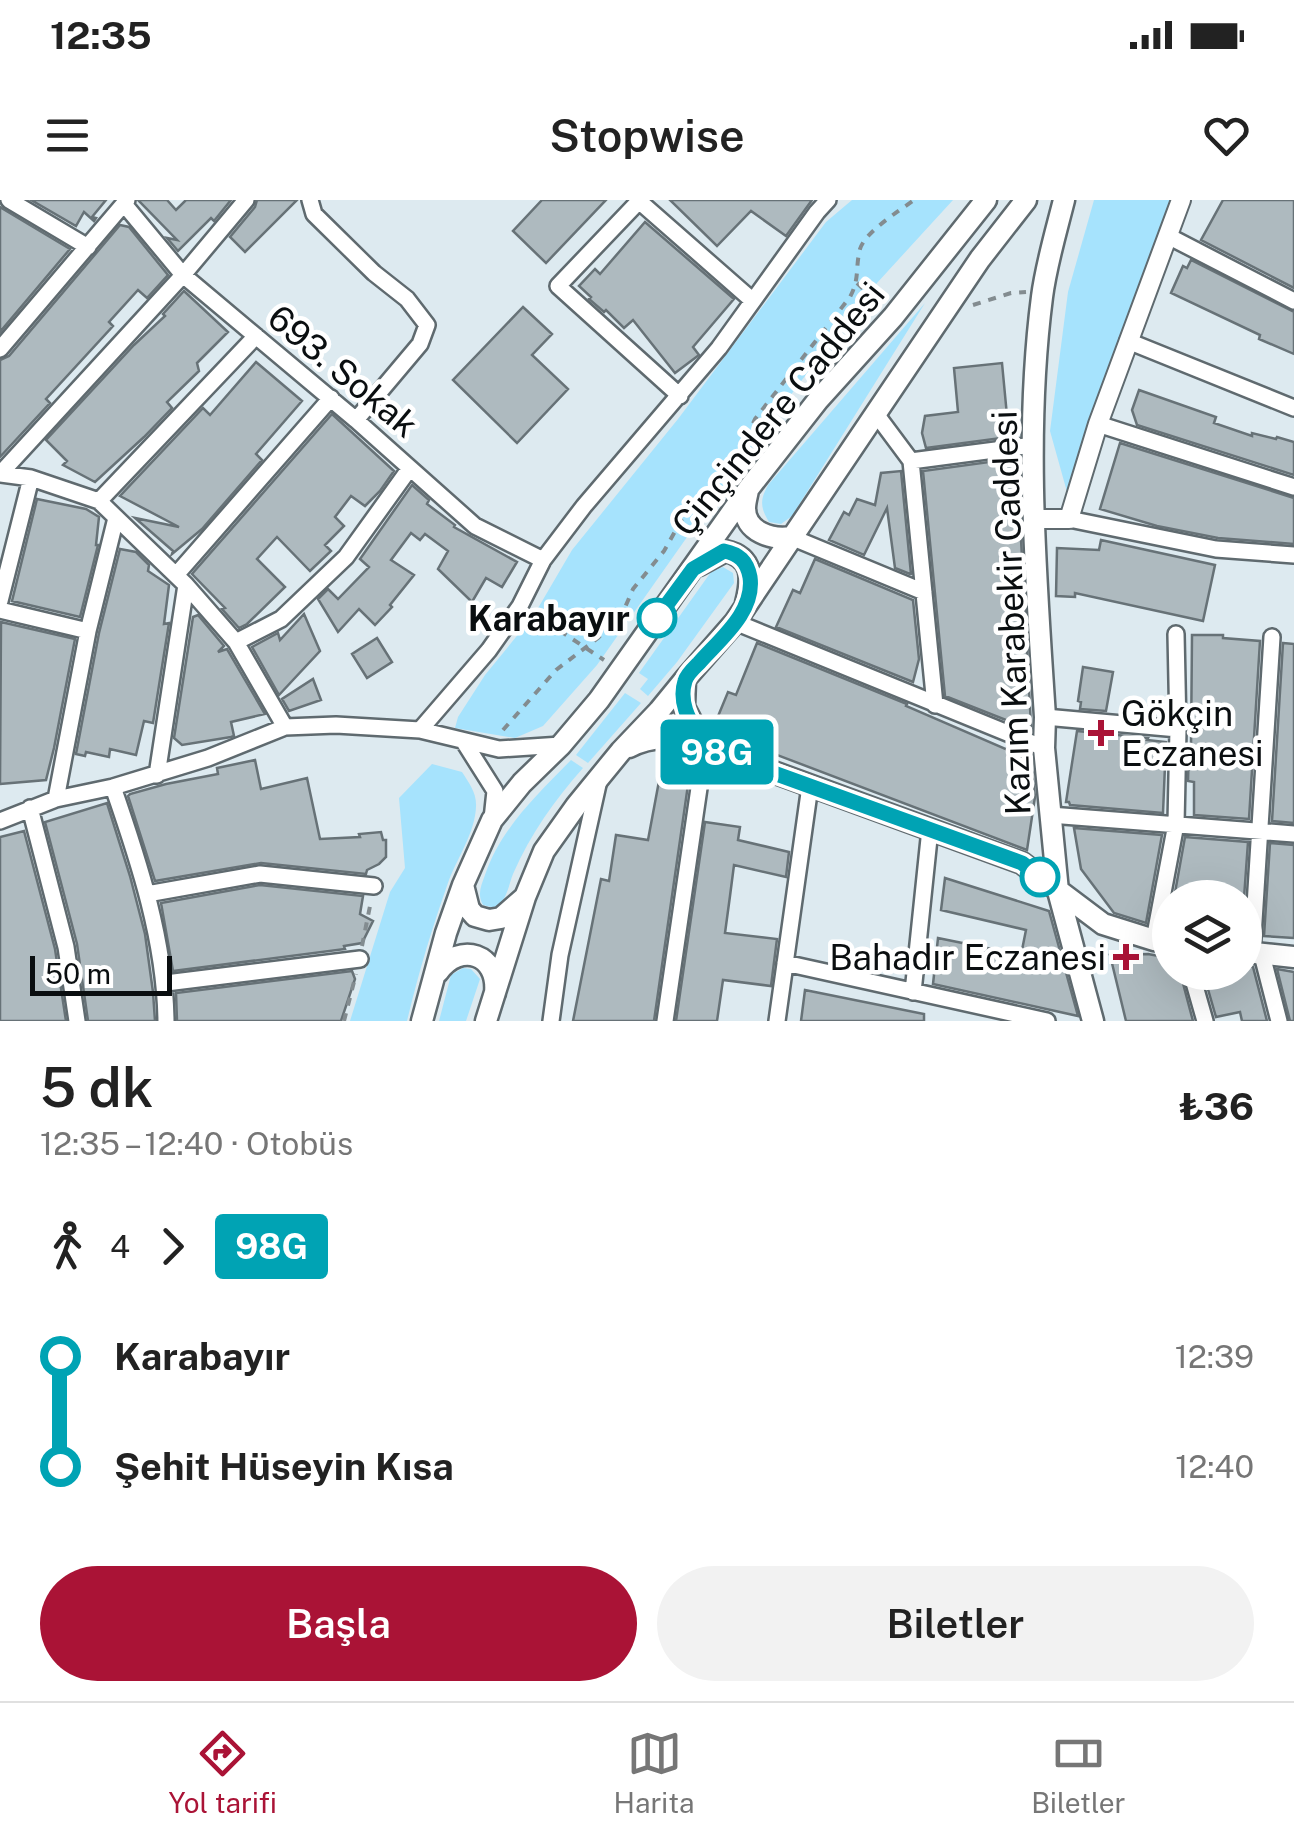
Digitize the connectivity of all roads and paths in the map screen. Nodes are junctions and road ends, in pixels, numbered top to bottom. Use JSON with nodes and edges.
{"nodes":[{"id":1,"x":9,"y":200,"type":"edge"},
{"id":2,"x":246,"y":200,"type":"edge"},
{"id":3,"x":310,"y":200,"type":"edge"},
{"id":4,"x":640,"y":200,"type":"edge"},
{"id":5,"x":914,"y":200,"type":"edge"},
{"id":6,"x":986,"y":200,"type":"edge"},
{"id":7,"x":1026,"y":200,"type":"edge"},
{"id":8,"x":1064,"y":200,"type":"edge"},
{"id":9,"x":1181,"y":200,"type":"edge"},
{"id":10,"x":125,"y":202,"type":"edge"},
{"id":11,"x":817,"y":204,"type":"edge"},
{"id":12,"x":1168,"y":236,"type":"junction"},
{"id":13,"x":88,"y":247,"type":"junction"},
{"id":14,"x":183,"y":275,"type":"junction"},
{"id":15,"x":857,"y":283,"type":"junction"},
{"id":16,"x":1042,"y":295,"type":"junction"},
{"id":17,"x":753,"y":301,"type":"junction"},
{"id":18,"x":1294,"y":301,"type":"edge"},
{"id":19,"x":944,"y":312,"type":"junction"},
{"id":20,"x":893,"y":317,"type":"junction"},
{"id":21,"x":256,"y":336,"type":"junction"},
{"id":22,"x":1128,"y":341,"type":"junction"},
{"id":23,"x":0,"y":349,"type":"edge"},
{"id":24,"x":680,"y":396,"type":"junction"},
{"id":25,"x":331,"y":398,"type":"junction"},
{"id":26,"x":1294,"y":408,"type":"edge"},
{"id":27,"x":876,"y":414,"type":"junction"},
{"id":28,"x":356,"y":420,"type":"junction"},
{"id":29,"x":1098,"y":424,"type":"junction"},
{"id":30,"x":1033,"y":445,"type":"junction"},
{"id":31,"x":911,"y":461,"type":"junction"},
{"id":32,"x":410,"y":468,"type":"junction"},
{"id":33,"x":0,"y":474,"type":"edge"},
{"id":34,"x":31,"y":478,"type":"junction"},
{"id":35,"x":1294,"y":487,"type":"edge"},
{"id":36,"x":749,"y":488,"type":"junction"},
{"id":37,"x":99,"y":502,"type":"junction"},
{"id":38,"x":116,"y":518,"type":"junction"},
{"id":39,"x":1033,"y":519,"type":"junction"},
{"id":40,"x":1069,"y":520,"type":"junction"},
{"id":41,"x":792,"y":538,"type":"junction"},
{"id":42,"x":1294,"y":555,"type":"edge"},
{"id":43,"x":543,"y":560,"type":"junction"},
{"id":44,"x":5,"y":562,"type":"edge"},
{"id":45,"x":693,"y":569,"type":"junction"},
{"id":46,"x":181,"y":580,"type":"junction"},
{"id":47,"x":924,"y":592,"type":"junction"},
{"id":48,"x":0,"y":601,"type":"edge"},
{"id":49,"x":520,"y":606,"type":"junction"},
{"id":50,"x":0,"y":610,"type":"edge"},
{"id":51,"x":740,"y":616,"type":"junction"},
{"id":52,"x":88,"y":631,"type":"junction"},
{"id":53,"x":1176,"y":634,"type":"dead end"},
{"id":54,"x":1272,"y":637,"type":"dead end"},
{"id":55,"x":236,"y":642,"type":"junction"},
{"id":56,"x":586,"y":646,"type":"junction"},
{"id":57,"x":611,"y":657,"type":"dead end"},
{"id":58,"x":686,"y":678,"type":"junction"},
{"id":59,"x":935,"y":704,"type":"junction"},
{"id":60,"x":1045,"y":717,"type":"junction"},
{"id":61,"x":285,"y":728,"type":"junction"},
{"id":62,"x":1178,"y":729,"type":"junction"},
{"id":63,"x":420,"y":730,"type":"junction"},
{"id":64,"x":464,"y":742,"type":"junction"},
{"id":65,"x":561,"y":745,"type":"junction"},
{"id":66,"x":488,"y":746,"type":"junction"},
{"id":67,"x":705,"y":748,"type":"junction"},
{"id":68,"x":1044,"y":748,"type":"junction"},
{"id":69,"x":622,"y":751,"type":"junction"},
{"id":70,"x":157,"y":774,"type":"junction"},
{"id":71,"x":600,"y":777,"type":"junction"},
{"id":72,"x":810,"y":786,"type":"junction"},
{"id":73,"x":113,"y":787,"type":"junction"},
{"id":74,"x":56,"y":800,"type":"junction"},
{"id":75,"x":30,"y":808,"type":"junction"},
{"id":76,"x":1050,"y":815,"type":"junction"},
{"id":77,"x":492,"y":820,"type":"junction"},
{"id":78,"x":0,"y":822,"type":"edge"},
{"id":79,"x":1176,"y":824,"type":"junction"},
{"id":80,"x":930,"y":829,"type":"junction"},
{"id":81,"x":1260,"y":830,"type":"junction"},
{"id":82,"x":1294,"y":834,"type":"edge"},
{"id":83,"x":1169,"y":880,"type":"edge"},
{"id":84,"x":1257,"y":880,"type":"edge"},
{"id":85,"x":463,"y":885,"type":"junction"},
{"id":86,"x":374,"y":886,"type":"dead end"},
{"id":87,"x":1058,"y":891,"type":"junction"},
{"id":88,"x":147,"y":894,"type":"junction"},
{"id":89,"x":525,"y":897,"type":"junction"},
{"id":90,"x":1152,"y":938,"type":"edge"},
{"id":91,"x":1262,"y":954,"type":"edge"},
{"id":92,"x":1294,"y":956,"type":"edge"},
{"id":93,"x":360,"y":959,"type":"dead end"},
{"id":94,"x":785,"y":963,"type":"junction"},
{"id":95,"x":436,"y":976,"type":"junction"},
{"id":96,"x":1262,"y":977,"type":"edge"},
{"id":97,"x":166,"y":983,"type":"junction"},
{"id":98,"x":1196,"y":990,"type":"edge"},
{"id":99,"x":912,"y":992,"type":"junction"},
{"id":100,"x":493,"y":1000,"type":"junction"},
{"id":101,"x":76,"y":1021,"type":"edge"},
{"id":102,"x":166,"y":1021,"type":"edge"},
{"id":103,"x":422,"y":1021,"type":"edge"},
{"id":104,"x":486,"y":1021,"type":"edge"},
{"id":105,"x":551,"y":1021,"type":"edge"},
{"id":106,"x":665,"y":1021,"type":"edge"},
{"id":107,"x":777,"y":1021,"type":"edge"},
{"id":108,"x":1048,"y":1021,"type":"edge"},
{"id":109,"x":1093,"y":1021,"type":"edge"},
{"id":110,"x":1204,"y":1021,"type":"edge"},
{"id":111,"x":1279,"y":1021,"type":"edge"}],
"edges":[{"from":1,"to":13,"type":"street"},
{"from":2,"to":14,"type":"street"},
{"from":3,"to":28,"type":"street"},
{"from":4,"to":17,"type":"street"},
{"from":4,"to":24,"type":"street"},
{"from":5,"to":15,"type":"path"},
{"from":6,"to":20,"type":"main road","name":"Çinçindere Caddesi"},
{"from":7,"to":19,"type":"main road","name":"Çinçindere Caddesi"},
{"from":8,"to":16,"type":"main road","name":"Kazım Karabekir Caddesi"},
{"from":9,"to":12,"type":"street"},
{"from":10,"to":13,"type":"street"},
{"from":10,"to":14,"type":"street","name":"693. Sokak"},
{"from":11,"to":17,"type":"street"},
{"from":12,"to":18,"type":"street"},
{"from":12,"to":22,"type":"street"},
{"from":13,"to":23,"type":"street"},
{"from":14,"to":21,"type":"street","name":"693. Sokak"},
{"from":14,"to":33,"type":"street"},
{"from":15,"to":20,"type":"path"},
{"from":15,"to":56,"type":"path"},
{"from":16,"to":19,"type":"path"},
{"from":16,"to":30,"type":"main road","name":"Kazım Karabekir Caddesi"},
{"from":17,"to":24,"type":"street"},
{"from":19,"to":27,"type":"main road","name":"Çinçindere Caddesi"},
{"from":20,"to":36,"type":"main road","name":"Çinçindere Caddesi"},
{"from":21,"to":25,"type":"street","name":"693. Sokak"},
{"from":21,"to":37,"type":"street"},
{"from":22,"to":26,"type":"street"},
{"from":22,"to":29,"type":"street"},
{"from":24,"to":43,"type":"street"},
{"from":25,"to":28,"type":"street","name":"693. Sokak"},
{"from":25,"to":46,"type":"street"},
{"from":27,"to":31,"type":"street"},
{"from":27,"to":41,"type":"main road","name":"Çinçindere Caddesi"},
{"from":28,"to":32,"type":"street","name":"693. Sokak"},
{"from":29,"to":35,"type":"street"},
{"from":29,"to":40,"type":"street"},
{"from":30,"to":31,"type":"street"},
{"from":30,"to":39,"type":"main road","name":"Kazım Karabekir Caddesi"},
{"from":31,"to":47,"type":"street"},
{"from":32,"to":43,"type":"street","name":"693. Sokak"},
{"from":32,"to":55,"type":"street"},
{"from":33,"to":34,"type":"street"},
{"from":34,"to":37,"type":"street"},
{"from":34,"to":44,"type":"street"},
{"from":36,"to":41,"type":"main road"},
{"from":36,"to":45,"type":"main road","name":"Çinçindere Caddesi"},
{"from":37,"to":38,"type":"street"},
{"from":38,"to":46,"type":"street"},
{"from":38,"to":52,"type":"street"},
{"from":39,"to":40,"type":"street"},
{"from":39,"to":60,"type":"main road","name":"Kazım Karabekir Caddesi"},
{"from":40,"to":42,"type":"street"},
{"from":41,"to":47,"type":"street"},
{"from":41,"to":51,"type":"main road","name":"Çinçindere Caddesi"},
{"from":43,"to":49,"type":"street"},
{"from":44,"to":48,"type":"street"},
{"from":45,"to":51,"type":"main road"},
{"from":45,"to":65,"type":"main road","name":"Çinçindere Caddesi"},
{"from":46,"to":55,"type":"street"},
{"from":46,"to":70,"type":"street"},
{"from":47,"to":59,"type":"street"},
{"from":49,"to":56,"type":"path"},
{"from":49,"to":63,"type":"street"},
{"from":50,"to":52,"type":"street"},
{"from":51,"to":58,"type":"main road","name":"Çinçindere Caddesi"},
{"from":51,"to":59,"type":"street"},
{"from":52,"to":74,"type":"street"},
{"from":53,"to":62,"type":"street"},
{"from":54,"to":81,"type":"street"},
{"from":55,"to":61,"type":"street"},
{"from":56,"to":57,"type":"path"},
{"from":56,"to":66,"type":"path"},
{"from":58,"to":67,"type":"main road"},
{"from":58,"to":69,"type":"main road","name":"Çinçindere Caddesi"},
{"from":59,"to":68,"type":"street"},
{"from":60,"to":62,"type":"street"},
{"from":60,"to":68,"type":"main road","name":"Kazım Karabekir Caddesi"},
{"from":61,"to":63,"type":"street"},
{"from":61,"to":70,"type":"street"},
{"from":62,"to":79,"type":"street"},
{"from":63,"to":64,"type":"street"},
{"from":64,"to":66,"type":"street"},
{"from":64,"to":77,"type":"street"},
{"from":65,"to":66,"type":"street"},
{"from":65,"to":77,"type":"main road","name":"Çinçindere Caddesi"},
{"from":67,"to":69,"type":"main road"},
{"from":67,"to":72,"type":"main road"},
{"from":67,"to":106,"type":"street"},
{"from":68,"to":76,"type":"main road","name":"Kazım Karabekir Caddesi"},
{"from":69,"to":71,"type":"main road","name":"Çinçindere Caddesi"},
{"from":70,"to":73,"type":"street"},
{"from":71,"to":89,"type":"main road","name":"Çinçindere Caddesi"},
{"from":71,"to":105,"type":"street"},
{"from":72,"to":80,"type":"main road"},
{"from":72,"to":94,"type":"street"},
{"from":73,"to":74,"type":"street"},
{"from":73,"to":88,"type":"street"},
{"from":74,"to":75,"type":"street"},
{"from":75,"to":78,"type":"street"},
{"from":75,"to":101,"type":"street"},
{"from":76,"to":79,"type":"street"},
{"from":76,"to":87,"type":"main road","name":"Kazım Karabekir Caddesi"},
{"from":77,"to":85,"type":"main road","name":"Çinçindere Caddesi"},
{"from":79,"to":81,"type":"street"},
{"from":79,"to":83,"type":"street"},
{"from":80,"to":87,"type":"main road"},
{"from":80,"to":99,"type":"street"},
{"from":81,"to":82,"type":"street"},
{"from":81,"to":84,"type":"street"},
{"from":85,"to":89,"type":"main road"},
{"from":85,"to":95,"type":"main road","name":"Çinçindere Caddesi"},
{"from":86,"to":88,"type":"street"},
{"from":87,"to":90,"type":"main road"},
{"from":87,"to":109,"type":"main road","name":"Kazım Karabekir Caddesi"},
{"from":88,"to":97,"type":"street"},
{"from":89,"to":100,"type":"main road","name":"Çinçindere Caddesi"},
{"from":91,"to":92,"type":"main road"},
{"from":93,"to":97,"type":"street"},
{"from":94,"to":99,"type":"street"},
{"from":94,"to":107,"type":"street"},
{"from":95,"to":100,"type":"main road"},
{"from":95,"to":103,"type":"main road","name":"Çinçindere Caddesi"},
{"from":96,"to":111,"type":"street"},
{"from":97,"to":102,"type":"street"},
{"from":98,"to":110,"type":"street"},
{"from":99,"to":108,"type":"street"},
{"from":100,"to":104,"type":"main road","name":"Çinçindere Caddesi"}]}
